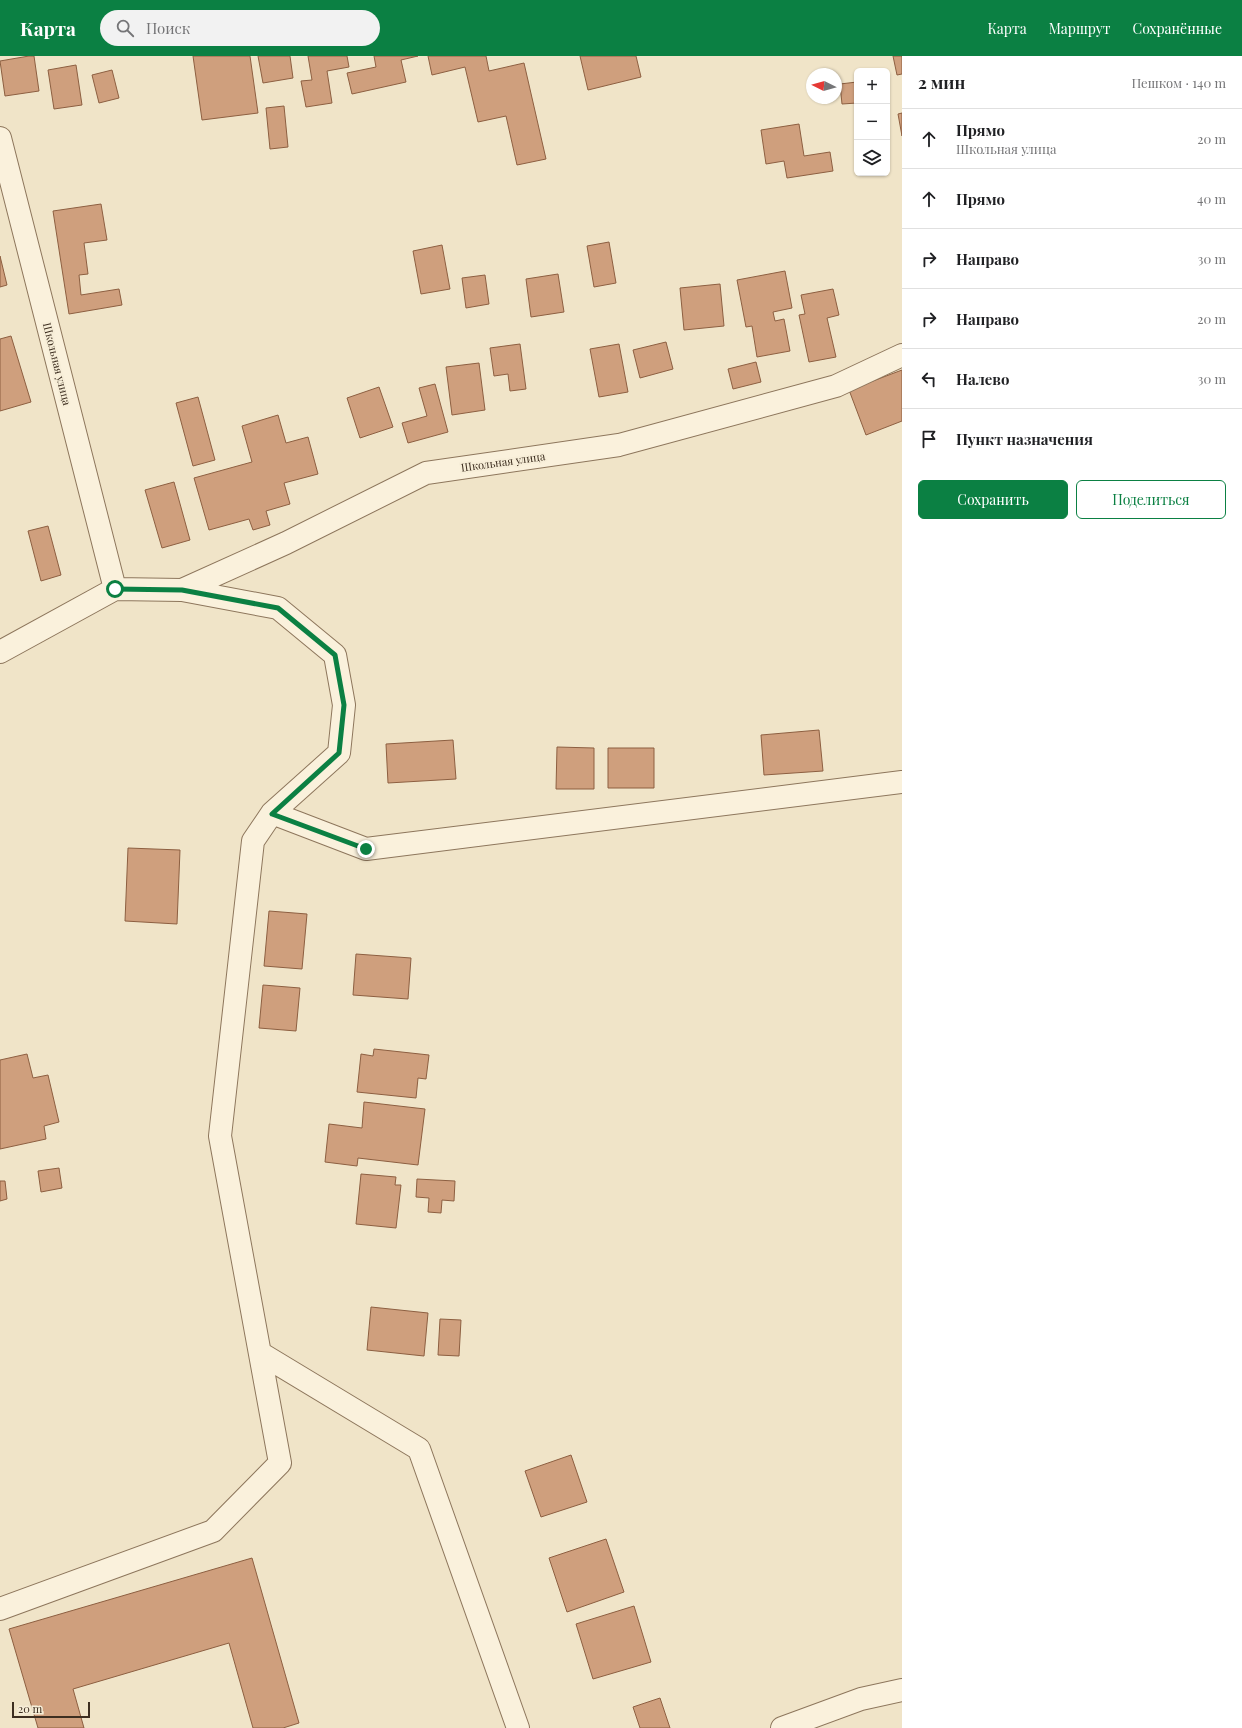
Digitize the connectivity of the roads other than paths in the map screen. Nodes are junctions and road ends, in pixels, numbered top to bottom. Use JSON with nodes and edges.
{"nodes":[{"id":1,"x":0,"y":138,"type":"edge"},
{"id":2,"x":902,"y":355,"type":"edge"},
{"id":3,"x":115,"y":589,"type":"junction"},
{"id":4,"x":182,"y":590,"type":"junction"},
{"id":5,"x":0,"y":652,"type":"edge"},
{"id":6,"x":902,"y":782,"type":"edge"},
{"id":7,"x":272,"y":814,"type":"junction"},
{"id":8,"x":260,"y":1353,"type":"junction"},
{"id":9,"x":0,"y":1609,"type":"edge"},
{"id":10,"x":902,"y":1690,"type":"edge"},
{"id":11,"x":518,"y":1728,"type":"edge"},
{"id":12,"x":782,"y":1728,"type":"edge"}],
"edges":[{"from":1,"to":3,"type":"street","name":"Школьная улица"},
{"from":2,"to":4,"type":"street","name":"Школьная улица"},
{"from":3,"to":4,"type":"street","name":"Школьная улица"},
{"from":3,"to":5,"type":"street","name":"Школьная улица"},
{"from":4,"to":7,"type":"street"},
{"from":6,"to":7,"type":"street"},
{"from":7,"to":8,"type":"street"},
{"from":8,"to":9,"type":"street"},
{"from":8,"to":11,"type":"street"},
{"from":10,"to":12,"type":"street"}]}
